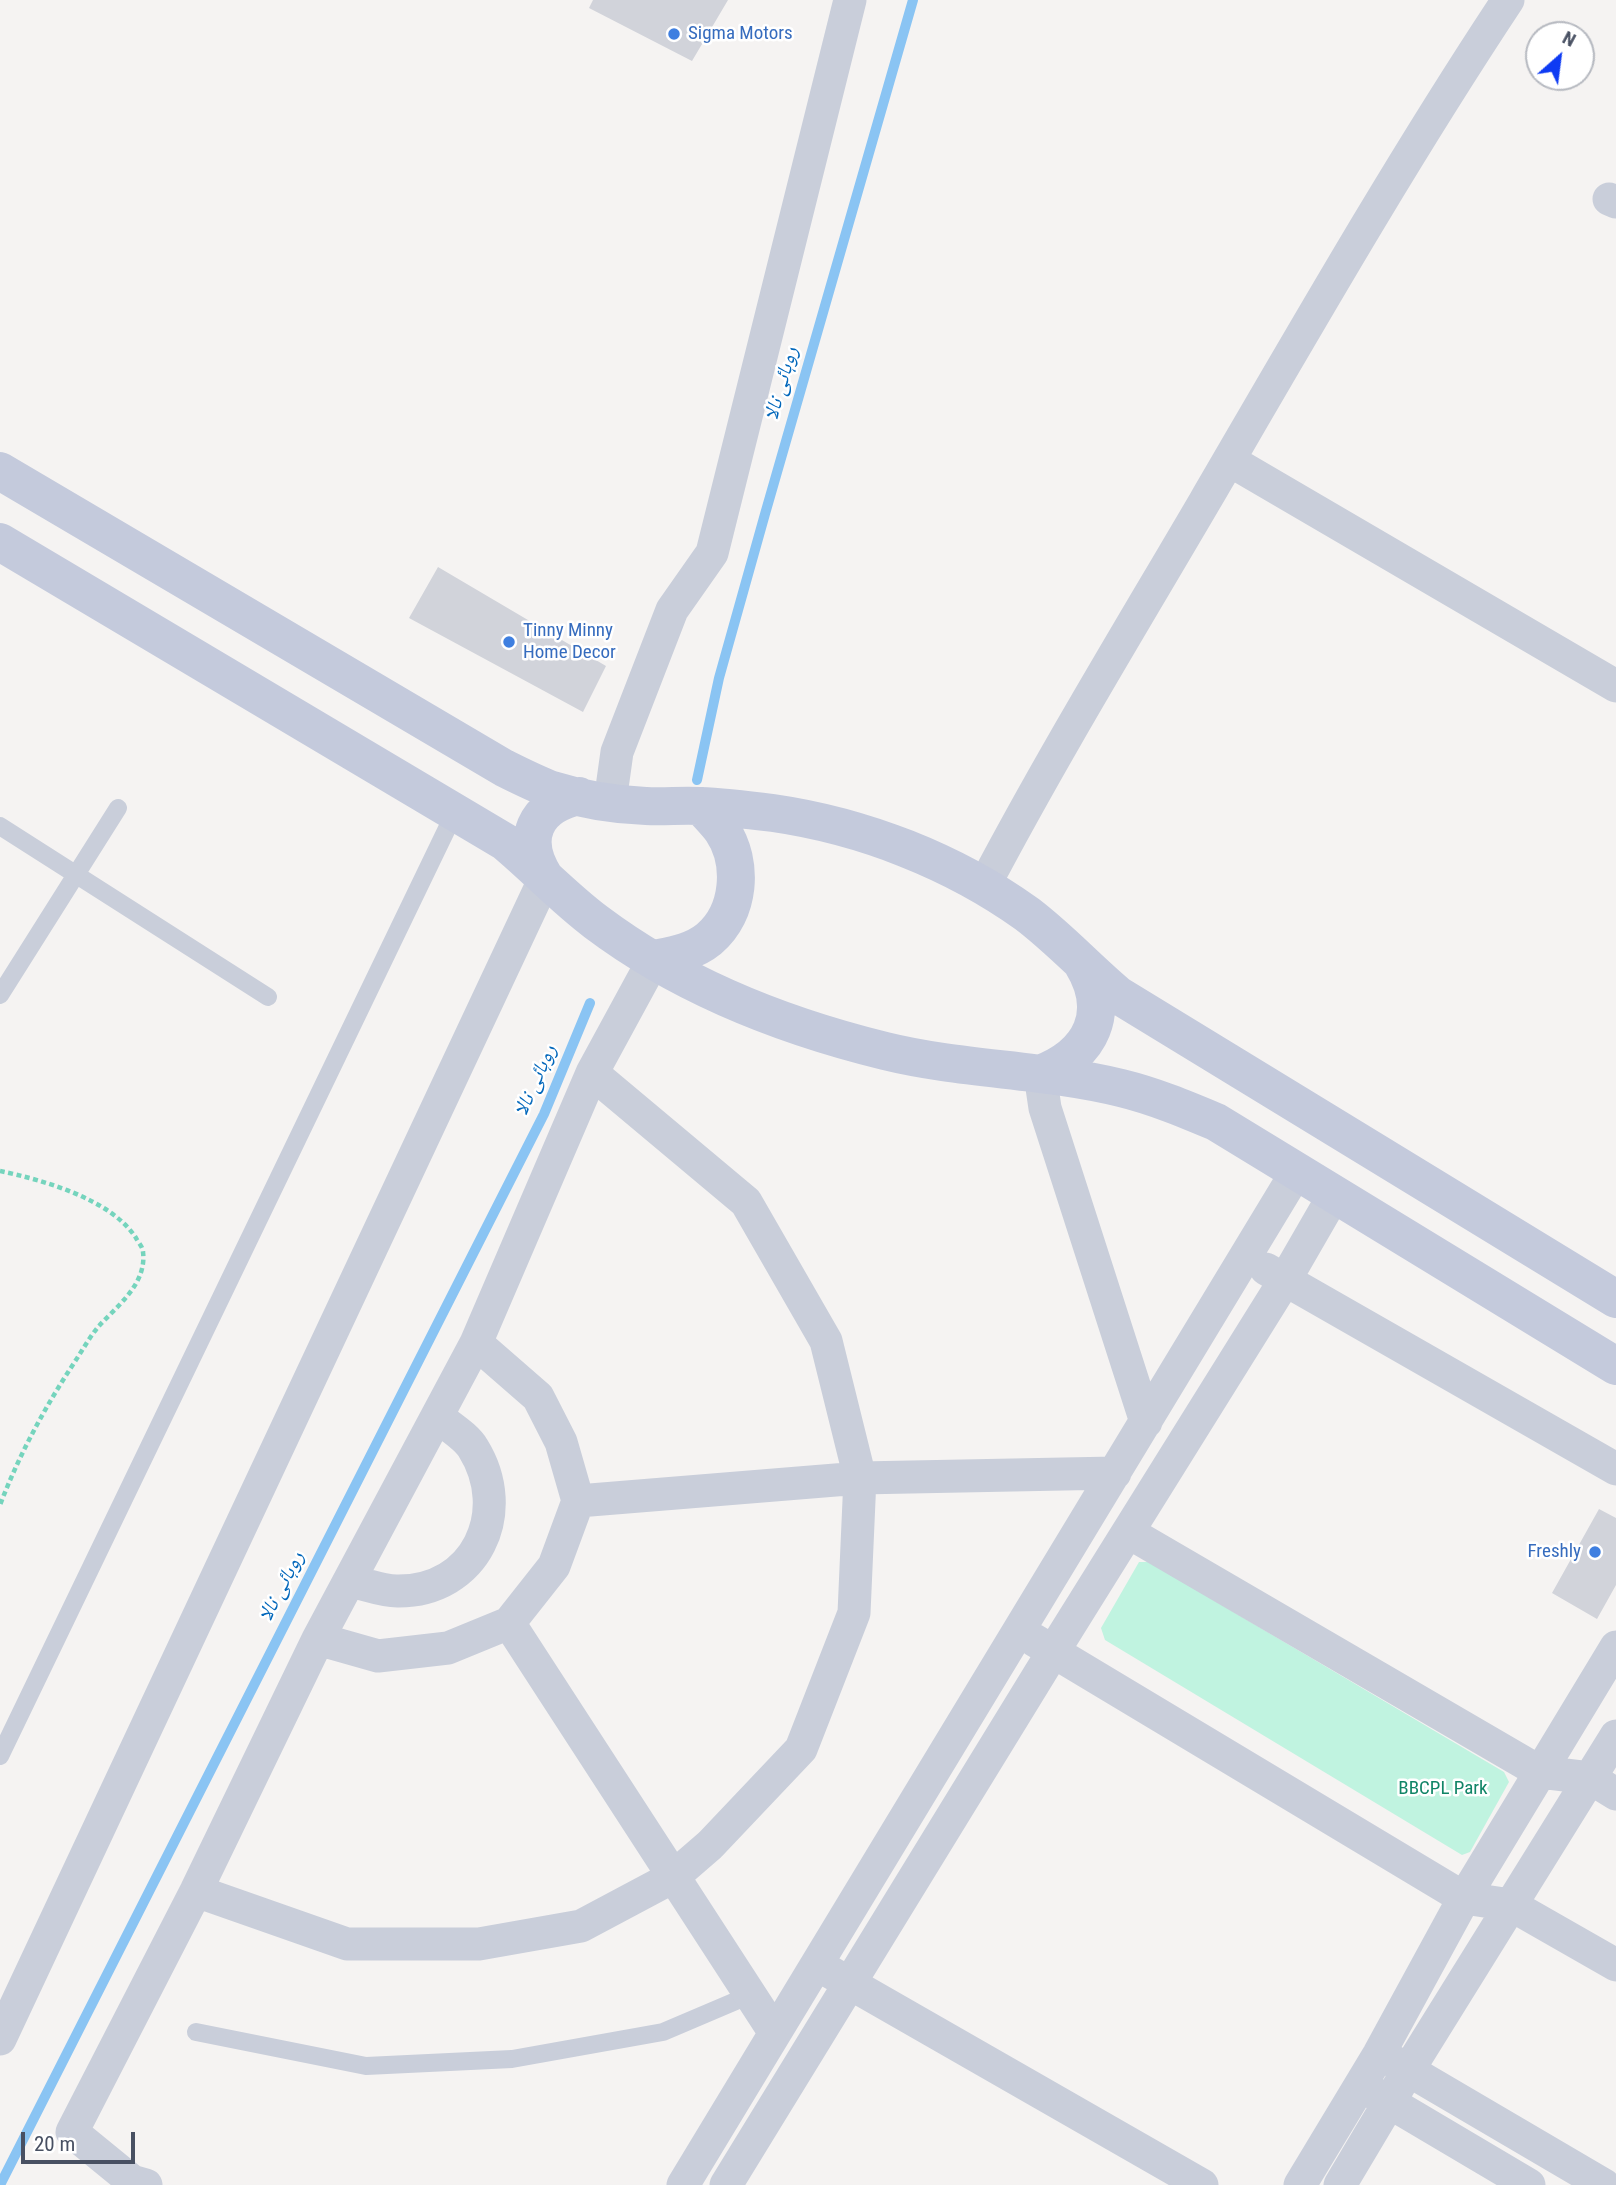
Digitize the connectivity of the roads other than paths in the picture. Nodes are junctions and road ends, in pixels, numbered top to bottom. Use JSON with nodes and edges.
{"nodes":[{"id":1,"x":850,"y":0,"type":"edge"},
{"id":2,"x":1508,"y":0,"type":"edge"},
{"id":3,"x":1229,"y":460,"type":"junction"},
{"id":4,"x":0,"y":471,"type":"edge"},
{"id":5,"x":0,"y":542,"type":"edge"},
{"id":6,"x":1616,"y":686,"type":"edge"},
{"id":7,"x":595,"y":799,"type":"junction"},
{"id":8,"x":701,"y":806,"type":"junction"},
{"id":9,"x":118,"y":808,"type":"dead end"},
{"id":10,"x":455,"y":812,"type":"junction"},
{"id":11,"x":0,"y":826,"type":"edge"},
{"id":12,"x":76,"y":875,"type":"junction"},
{"id":13,"x":544,"y":878,"type":"junction"},
{"id":14,"x":984,"y":886,"type":"junction"},
{"id":15,"x":654,"y":959,"type":"junction"},
{"id":16,"x":1081,"y":961,"type":"junction"},
{"id":17,"x":0,"y":995,"type":"edge"},
{"id":18,"x":268,"y":997,"type":"dead end"},
{"id":19,"x":592,"y":1073,"type":"junction"},
{"id":20,"x":1040,"y":1074,"type":"junction"},
{"id":21,"x":1297,"y":1171,"type":"junction"},
{"id":22,"x":1334,"y":1195,"type":"junction"},
{"id":23,"x":1245,"y":1257,"type":"junction"},
{"id":24,"x":1285,"y":1280,"type":"junction"},
{"id":25,"x":1616,"y":1298,"type":"edge"},
{"id":26,"x":476,"y":1343,"type":"junction"},
{"id":27,"x":1616,"y":1366,"type":"edge"},
{"id":28,"x":437,"y":1416,"type":"junction"},
{"id":29,"x":1146,"y":1422,"type":"junction"},
{"id":30,"x":1616,"y":1469,"type":"edge"},
{"id":31,"x":1115,"y":1473,"type":"junction"},
{"id":32,"x":860,"y":1478,"type":"junction"},
{"id":33,"x":578,"y":1501,"type":"junction"},
{"id":34,"x":1128,"y":1532,"type":"junction"},
{"id":35,"x":350,"y":1581,"type":"junction"},
{"id":36,"x":509,"y":1623,"type":"junction"},
{"id":37,"x":1019,"y":1631,"type":"junction"},
{"id":38,"x":318,"y":1640,"type":"junction"},
{"id":39,"x":1616,"y":1647,"type":"edge"},
{"id":40,"x":1053,"y":1652,"type":"junction"},
{"id":41,"x":1616,"y":1736,"type":"edge"},
{"id":42,"x":0,"y":1756,"type":"edge"},
{"id":43,"x":1540,"y":1772,"type":"junction"},
{"id":44,"x":1603,"y":1786,"type":"edge"},
{"id":45,"x":673,"y":1877,"type":"junction"},
{"id":46,"x":196,"y":1891,"type":"junction"},
{"id":47,"x":1464,"y":1898,"type":"junction"},
{"id":48,"x":1511,"y":1905,"type":"junction"},
{"id":49,"x":817,"y":1964,"type":"junction"},
{"id":50,"x":1616,"y":1965,"type":"edge"},
{"id":51,"x":850,"y":1983,"type":"junction"},
{"id":52,"x":750,"y":1995,"type":"junction"},
{"id":53,"x":196,"y":2032,"type":"dead end"},
{"id":54,"x":775,"y":2033,"type":"junction"},
{"id":55,"x":0,"y":2039,"type":"edge"},
{"id":56,"x":1379,"y":2054,"type":"junction"},
{"id":57,"x":1409,"y":2069,"type":"junction"},
{"id":58,"x":1360,"y":2085,"type":"junction"},
{"id":59,"x":1389,"y":2103,"type":"junction"},
{"id":60,"x":146,"y":2185,"type":"edge"},
{"id":61,"x":683,"y":2185,"type":"edge"},
{"id":62,"x":726,"y":2185,"type":"edge"},
{"id":63,"x":1202,"y":2185,"type":"edge"},
{"id":64,"x":1300,"y":2185,"type":"edge"},
{"id":65,"x":1340,"y":2185,"type":"edge"},
{"id":66,"x":1529,"y":2185,"type":"edge"},
{"id":67,"x":1604,"y":2185,"type":"edge"}],
"edges":[{"from":1,"to":7,"type":"street"},
{"from":2,"to":3,"type":"street"},
{"from":3,"to":6,"type":"street"},
{"from":3,"to":14,"type":"street"},
{"from":4,"to":7,"type":"street"},
{"from":5,"to":10,"type":"street"},
{"from":7,"to":8,"type":"street"},
{"from":7,"to":13,"type":"street"},
{"from":8,"to":14,"type":"street"},
{"from":8,"to":15,"type":"street"},
{"from":9,"to":12,"type":"lane"},
{"from":10,"to":13,"type":"street"},
{"from":10,"to":42,"type":"lane"},
{"from":11,"to":12,"type":"lane"},
{"from":12,"to":17,"type":"lane"},
{"from":12,"to":18,"type":"lane"},
{"from":13,"to":15,"type":"street"},
{"from":13,"to":55,"type":"street"},
{"from":14,"to":16,"type":"street"},
{"from":15,"to":19,"type":"street"},
{"from":15,"to":20,"type":"street"},
{"from":16,"to":20,"type":"street"},
{"from":16,"to":25,"type":"street"},
{"from":19,"to":26,"type":"street"},
{"from":19,"to":32,"type":"street"},
{"from":20,"to":21,"type":"street"},
{"from":20,"to":29,"type":"street"},
{"from":21,"to":22,"type":"street"},
{"from":21,"to":23,"type":"street"},
{"from":22,"to":24,"type":"street"},
{"from":22,"to":27,"type":"street"},
{"from":23,"to":24,"type":"street"},
{"from":23,"to":29,"type":"street"},
{"from":24,"to":30,"type":"street"},
{"from":24,"to":34,"type":"street"},
{"from":26,"to":28,"type":"street"},
{"from":26,"to":33,"type":"street"},
{"from":28,"to":35,"type":"street"},
{"from":28,"to":35,"type":"street"},
{"from":29,"to":31,"type":"street"},
{"from":31,"to":32,"type":"street"},
{"from":31,"to":37,"type":"street"},
{"from":32,"to":33,"type":"street"},
{"from":32,"to":45,"type":"street"},
{"from":33,"to":36,"type":"street"},
{"from":34,"to":40,"type":"street"},
{"from":34,"to":43,"type":"street"},
{"from":35,"to":38,"type":"street"},
{"from":36,"to":38,"type":"street"},
{"from":36,"to":45,"type":"street"},
{"from":37,"to":40,"type":"street"},
{"from":37,"to":49,"type":"street"},
{"from":38,"to":46,"type":"street"},
{"from":39,"to":43,"type":"street"},
{"from":40,"to":47,"type":"street"},
{"from":40,"to":51,"type":"street"},
{"from":41,"to":44,"type":"street"},
{"from":43,"to":44,"type":"street"},
{"from":43,"to":47,"type":"street"},
{"from":44,"to":48,"type":"street"},
{"from":45,"to":46,"type":"street"},
{"from":45,"to":52,"type":"street"},
{"from":46,"to":60,"type":"street"},
{"from":47,"to":48,"type":"street"},
{"from":47,"to":56,"type":"street"},
{"from":48,"to":50,"type":"street"},
{"from":48,"to":57,"type":"street"},
{"from":49,"to":51,"type":"street"},
{"from":49,"to":54,"type":"street"},
{"from":51,"to":62,"type":"street"},
{"from":51,"to":63,"type":"street"},
{"from":52,"to":53,"type":"lane"},
{"from":52,"to":54,"type":"street"},
{"from":54,"to":61,"type":"street"},
{"from":56,"to":57,"type":"street"},
{"from":56,"to":58,"type":"street"},
{"from":57,"to":59,"type":"street"},
{"from":57,"to":67,"type":"street"},
{"from":58,"to":59,"type":"street"},
{"from":58,"to":64,"type":"street"},
{"from":59,"to":65,"type":"street"},
{"from":59,"to":66,"type":"street"}]}
